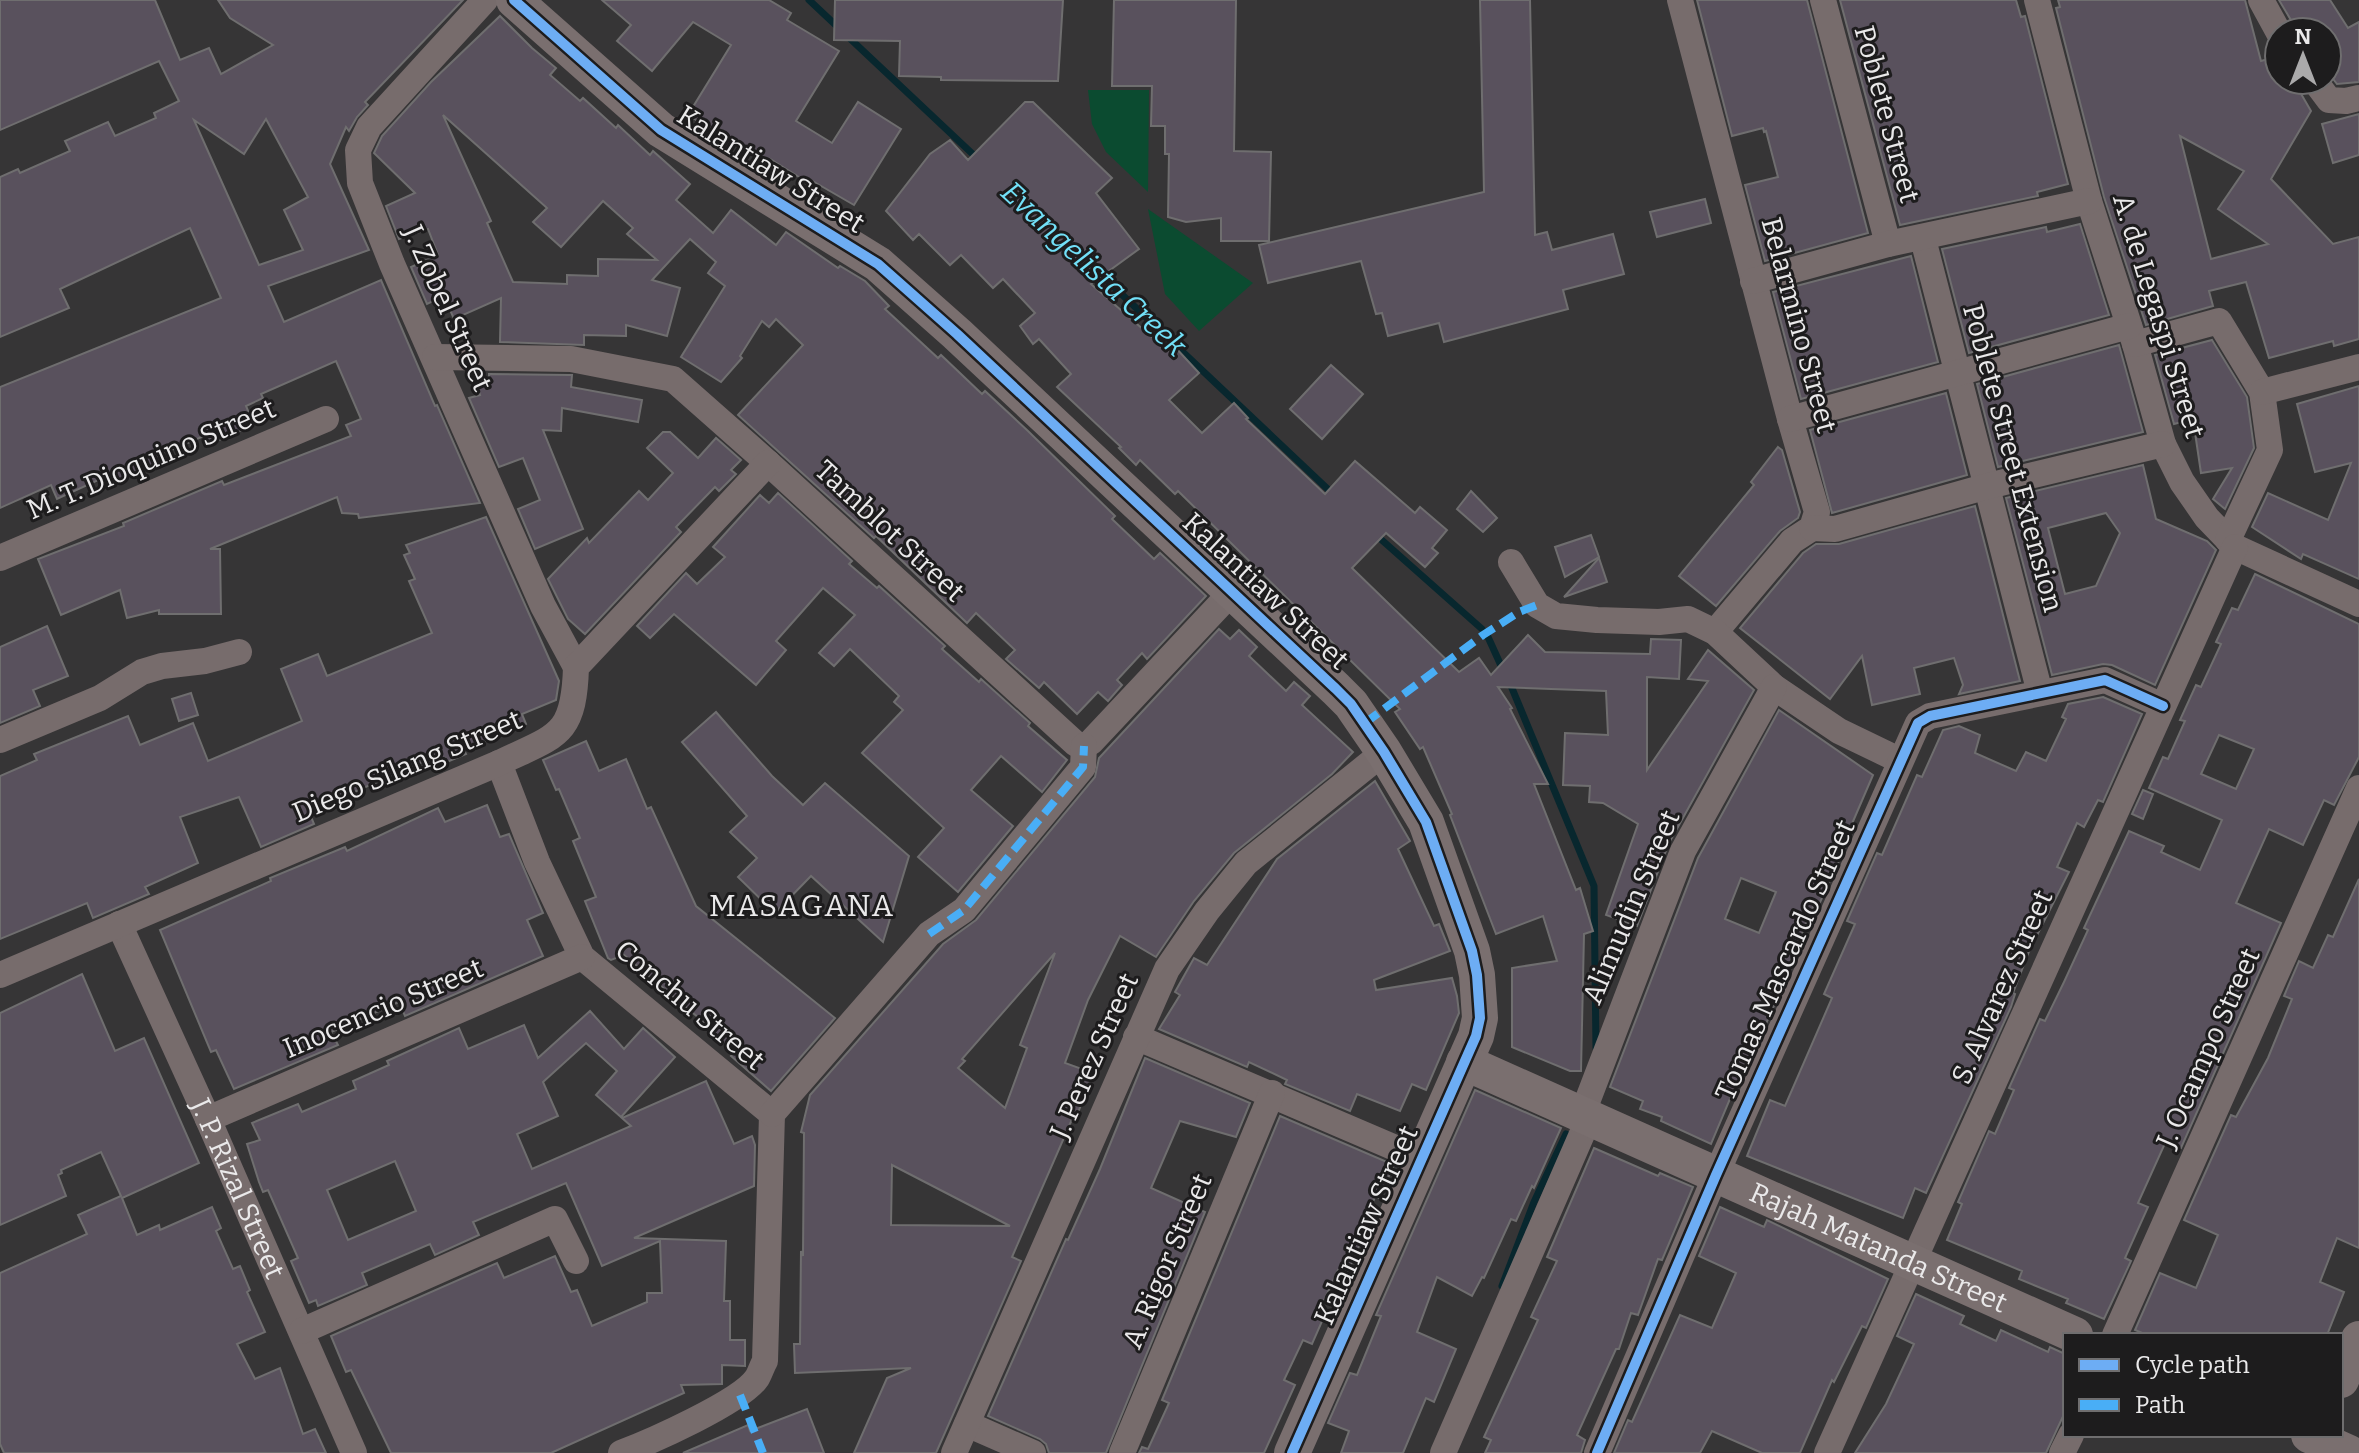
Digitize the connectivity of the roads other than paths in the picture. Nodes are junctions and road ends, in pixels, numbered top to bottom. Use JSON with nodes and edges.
{"nodes":[{"id":1,"x":485,"y":0,"type":"edge"},
{"id":2,"x":514,"y":0,"type":"edge"},
{"id":3,"x":1680,"y":0,"type":"edge"},
{"id":4,"x":1823,"y":0,"type":"edge"},
{"id":5,"x":2037,"y":0,"type":"edge"},
{"id":6,"x":2326,"y":96,"type":"edge"},
{"id":7,"x":2359,"y":98,"type":"edge"},
{"id":8,"x":2089,"y":201,"type":"junction"},
{"id":9,"x":1923,"y":239,"type":"junction"},
{"id":10,"x":1888,"y":244,"type":"junction"},
{"id":11,"x":1753,"y":281,"type":"junction"},
{"id":12,"x":2132,"y":335,"type":"junction"},
{"id":13,"x":435,"y":357,"type":"junction"},
{"id":14,"x":2359,"y":367,"type":"edge"},
{"id":15,"x":1958,"y":373,"type":"junction"},
{"id":16,"x":2262,"y":392,"type":"junction"},
{"id":17,"x":326,"y":419,"type":"dead end"},
{"id":18,"x":1790,"y":419,"type":"junction"},
{"id":19,"x":2163,"y":444,"type":"junction"},
{"id":20,"x":768,"y":463,"type":"junction"},
{"id":21,"x":1988,"y":486,"type":"junction"},
{"id":22,"x":1812,"y":528,"type":"junction"},
{"id":23,"x":2231,"y":543,"type":"junction"},
{"id":24,"x":0,"y":558,"type":"edge"},
{"id":25,"x":1511,"y":562,"type":"dead end"},
{"id":26,"x":1231,"y":593,"type":"junction"},
{"id":27,"x":2359,"y":604,"type":"edge"},
{"id":28,"x":1715,"y":632,"type":"junction"},
{"id":29,"x":239,"y":652,"type":"dead end"},
{"id":30,"x":576,"y":667,"type":"junction"},
{"id":31,"x":1774,"y":687,"type":"junction"},
{"id":32,"x":2040,"y":693,"type":"junction"},
{"id":33,"x":2163,"y":706,"type":"junction"},
{"id":34,"x":0,"y":740,"type":"edge"},
{"id":35,"x":1084,"y":746,"type":"junction"},
{"id":36,"x":1384,"y":752,"type":"junction"},
{"id":37,"x":1899,"y":760,"type":"junction"},
{"id":38,"x":499,"y":763,"type":"junction"},
{"id":39,"x":2359,"y":788,"type":"edge"},
{"id":40,"x":119,"y":924,"type":"junction"},
{"id":41,"x":582,"y":957,"type":"junction"},
{"id":42,"x":0,"y":975,"type":"edge"},
{"id":43,"x":1136,"y":1037,"type":"junction"},
{"id":44,"x":1464,"y":1062,"type":"junction"},
{"id":45,"x":1272,"y":1093,"type":"junction"},
{"id":46,"x":772,"y":1114,"type":"junction"},
{"id":47,"x":1585,"y":1116,"type":"junction"},
{"id":48,"x":208,"y":1119,"type":"junction"},
{"id":49,"x":1421,"y":1159,"type":"junction"},
{"id":50,"x":1716,"y":1175,"type":"junction"},
{"id":51,"x":576,"y":1261,"type":"dead end"},
{"id":52,"x":1914,"y":1264,"type":"junction"},
{"id":53,"x":302,"y":1331,"type":"junction"},
{"id":54,"x":2070,"y":1333,"type":"edge"},
{"id":55,"x":2116,"y":1333,"type":"edge"},
{"id":56,"x":2359,"y":1339,"type":"edge"},
{"id":57,"x":2343,"y":1375,"type":"edge"},
{"id":58,"x":967,"y":1424,"type":"junction"},
{"id":59,"x":2312,"y":1440,"type":"edge"},
{"id":60,"x":354,"y":1453,"type":"edge"},
{"id":61,"x":621,"y":1453,"type":"edge"},
{"id":62,"x":954,"y":1453,"type":"edge"},
{"id":63,"x":1033,"y":1453,"type":"edge"},
{"id":64,"x":1122,"y":1453,"type":"edge"},
{"id":65,"x":1292,"y":1453,"type":"edge"},
{"id":66,"x":1443,"y":1453,"type":"edge"},
{"id":67,"x":1597,"y":1453,"type":"edge"},
{"id":68,"x":1827,"y":1453,"type":"edge"},
{"id":69,"x":2349,"y":1453,"type":"edge"}],
"edges":[{"from":1,"to":13,"type":"street","name":"J. Zobel Street"},
{"from":2,"to":26,"type":"street","name":"Kalantiaw Street"},
{"from":3,"to":11,"type":"street","name":"Belarmino Street"},
{"from":4,"to":10,"type":"street","name":"Poblete Street"},
{"from":5,"to":8,"type":"street","name":"A. de Legaspi Street"},
{"from":6,"to":7,"type":"street"},
{"from":8,"to":9,"type":"street","name":"Poblete Street"},
{"from":8,"to":12,"type":"street","name":"A. de Legaspi Street"},
{"from":9,"to":10,"type":"street","name":"Poblete Street"},
{"from":9,"to":15,"type":"street","name":"Poblete Street Extension"},
{"from":10,"to":11,"type":"street","name":"Poblete Street"},
{"from":11,"to":18,"type":"street","name":"Belarmino Street"},
{"from":12,"to":15,"type":"street"},
{"from":12,"to":16,"type":"street"},
{"from":12,"to":19,"type":"street","name":"A. de Legaspi Street"},
{"from":13,"to":20,"type":"street","name":"Tamblot Street"},
{"from":13,"to":30,"type":"street","name":"J. Zobel Street"},
{"from":14,"to":16,"type":"street"},
{"from":15,"to":18,"type":"street"},
{"from":15,"to":21,"type":"street","name":"Poblete Street Extension"},
{"from":16,"to":23,"type":"street","name":"S. Alvarez Street"},
{"from":17,"to":24,"type":"street","name":"M. T. Dioquino Street"},
{"from":18,"to":22,"type":"street","name":"Belarmino Street"},
{"from":19,"to":21,"type":"street"},
{"from":19,"to":23,"type":"street","name":"A. de Legaspi Street"},
{"from":20,"to":30,"type":"street"},
{"from":20,"to":35,"type":"street","name":"Tamblot Street"},
{"from":21,"to":22,"type":"street"},
{"from":21,"to":32,"type":"street","name":"Poblete Street Extension"},
{"from":22,"to":28,"type":"street"},
{"from":23,"to":27,"type":"street","name":"A. de Legaspi Street"},
{"from":23,"to":33,"type":"street","name":"S. Alvarez Street"},
{"from":25,"to":28,"type":"street"},
{"from":26,"to":35,"type":"street"},
{"from":26,"to":36,"type":"street","name":"Kalantiaw Street"},
{"from":28,"to":31,"type":"street"},
{"from":29,"to":34,"type":"street"},
{"from":30,"to":38,"type":"street","name":"Diego Silang Street"},
{"from":31,"to":37,"type":"street"},
{"from":31,"to":47,"type":"street","name":"Alimudin Street"},
{"from":32,"to":33,"type":"street","name":"Tomas Mascardo Street"},
{"from":32,"to":37,"type":"street","name":"Tomas Mascardo Street"},
{"from":33,"to":52,"type":"street","name":"S. Alvarez Street"},
{"from":35,"to":46,"type":"street","name":"Conchu Street"},
{"from":36,"to":43,"type":"street","name":"J. Perez Street"},
{"from":36,"to":44,"type":"street","name":"Kalantiaw Street"},
{"from":37,"to":50,"type":"street","name":"Tomas Mascardo Street"},
{"from":38,"to":40,"type":"street","name":"Diego Silang Street"},
{"from":38,"to":41,"type":"street","name":"Conchu Street"},
{"from":39,"to":55,"type":"street","name":"J. Ocampo Street"},
{"from":40,"to":42,"type":"street","name":"Diego Silang Street"},
{"from":40,"to":48,"type":"street","name":"J. P. Rizal Street"},
{"from":41,"to":46,"type":"street","name":"Conchu Street"},
{"from":41,"to":48,"type":"street","name":"Inocencio Street"},
{"from":43,"to":45,"type":"street"},
{"from":43,"to":58,"type":"street","name":"J. Perez Street"},
{"from":44,"to":47,"type":"street","name":"Rajah Matanda Street"},
{"from":44,"to":49,"type":"street","name":"Kalantiaw Street"},
{"from":45,"to":49,"type":"street"},
{"from":45,"to":64,"type":"street","name":"A. Rigor Street"},
{"from":46,"to":61,"type":"street"},
{"from":47,"to":50,"type":"street","name":"Rajah Matanda Street"},
{"from":47,"to":66,"type":"street","name":"Alimudin Street"},
{"from":48,"to":53,"type":"street","name":"J. P. Rizal Street"},
{"from":49,"to":65,"type":"street","name":"Kalantiaw Street"},
{"from":50,"to":52,"type":"street","name":"Rajah Matanda Street"},
{"from":50,"to":67,"type":"street","name":"Tomas Mascardo Street"},
{"from":51,"to":53,"type":"street"},
{"from":52,"to":54,"type":"street","name":"Rajah Matanda Street"},
{"from":52,"to":68,"type":"street","name":"S. Alvarez Street"},
{"from":53,"to":60,"type":"street","name":"J. P. Rizal Street"},
{"from":56,"to":57,"type":"street"},
{"from":58,"to":62,"type":"street","name":"J. Perez Street"},
{"from":58,"to":63,"type":"street"},
{"from":59,"to":69,"type":"street"}]}
